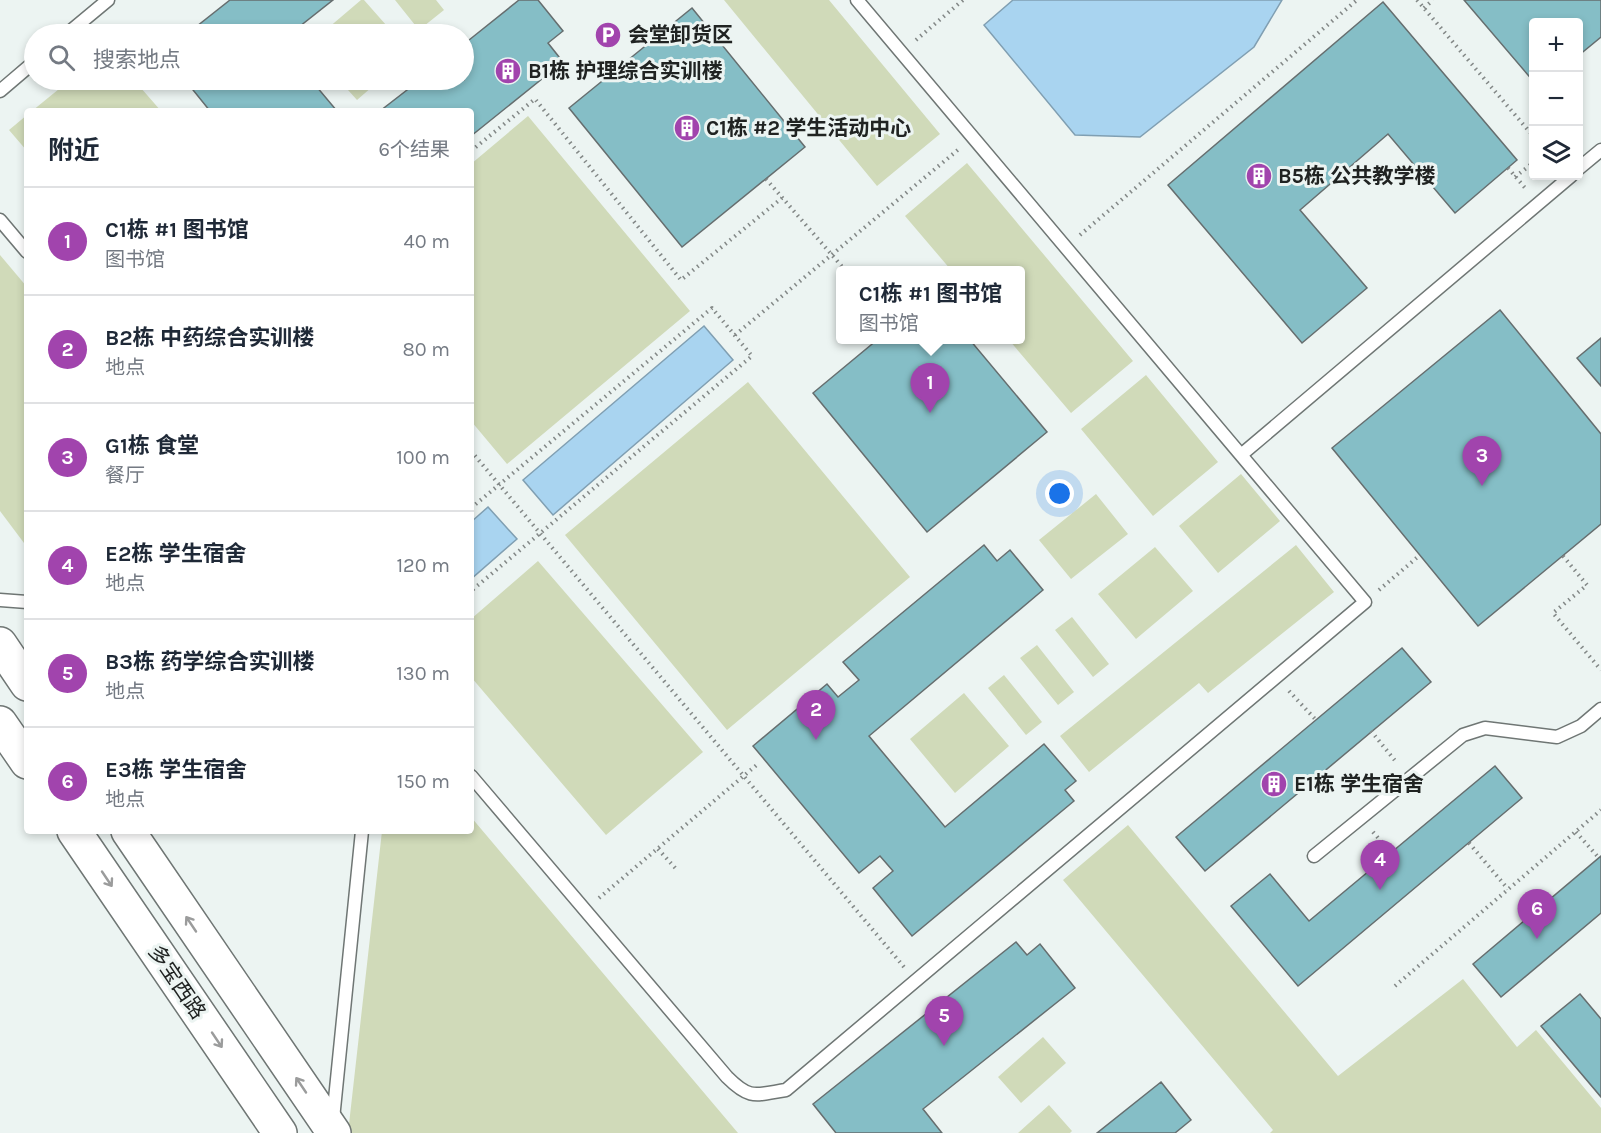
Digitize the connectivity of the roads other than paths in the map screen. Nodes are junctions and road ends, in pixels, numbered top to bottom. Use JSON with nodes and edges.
{"nodes":[{"id":1,"x":108,"y":0,"type":"edge"},
{"id":2,"x":857,"y":0,"type":"edge"},
{"id":3,"x":79,"y":24,"type":"edge"},
{"id":4,"x":24,"y":71,"type":"edge"},
{"id":5,"x":0,"y":91,"type":"edge"},
{"id":6,"x":1601,"y":150,"type":"edge"},
{"id":7,"x":1583,"y":165,"type":"edge"},
{"id":8,"x":1566,"y":180,"type":"edge"},
{"id":9,"x":0,"y":220,"type":"edge"},
{"id":10,"x":24,"y":248,"type":"edge"},
{"id":11,"x":1241,"y":455,"type":"junction"},
{"id":12,"x":0,"y":600,"type":"edge"},
{"id":13,"x":24,"y":602,"type":"edge"},
{"id":14,"x":0,"y":644,"type":"edge"},
{"id":15,"x":24,"y":680,"type":"edge"},
{"id":16,"x":1601,"y":710,"type":"edge"},
{"id":17,"x":0,"y":723,"type":"edge"},
{"id":18,"x":24,"y":758,"type":"edge"},
{"id":19,"x":474,"y":780,"type":"edge"},
{"id":20,"x":76,"y":834,"type":"edge"},
{"id":21,"x":130,"y":834,"type":"edge"},
{"id":22,"x":362,"y":834,"type":"edge"},
{"id":23,"x":1314,"y":856,"type":"dead end"},
{"id":24,"x":333,"y":1131,"type":"edge"},
{"id":25,"x":280,"y":1133,"type":"edge"}],
"edges":[{"from":1,"to":3,"type":"lane"},
{"from":2,"to":11,"type":"lane"},
{"from":4,"to":5,"type":"lane"},
{"from":6,"to":7,"type":"lane"},
{"from":8,"to":11,"type":"lane"},
{"from":9,"to":10,"type":"lane"},
{"from":11,"to":19,"type":"lane"},
{"from":12,"to":13,"type":"lane"},
{"from":14,"to":15,"type":"street"},
{"from":16,"to":23,"type":"lane"},
{"from":17,"to":18,"type":"street"},
{"from":20,"to":25,"type":"street","name":"多宝西路","one_way":true},
{"from":24,"to":21,"type":"street","name":"多宝西路","one_way":true},
{"from":22,"to":24,"type":"lane"}]}
